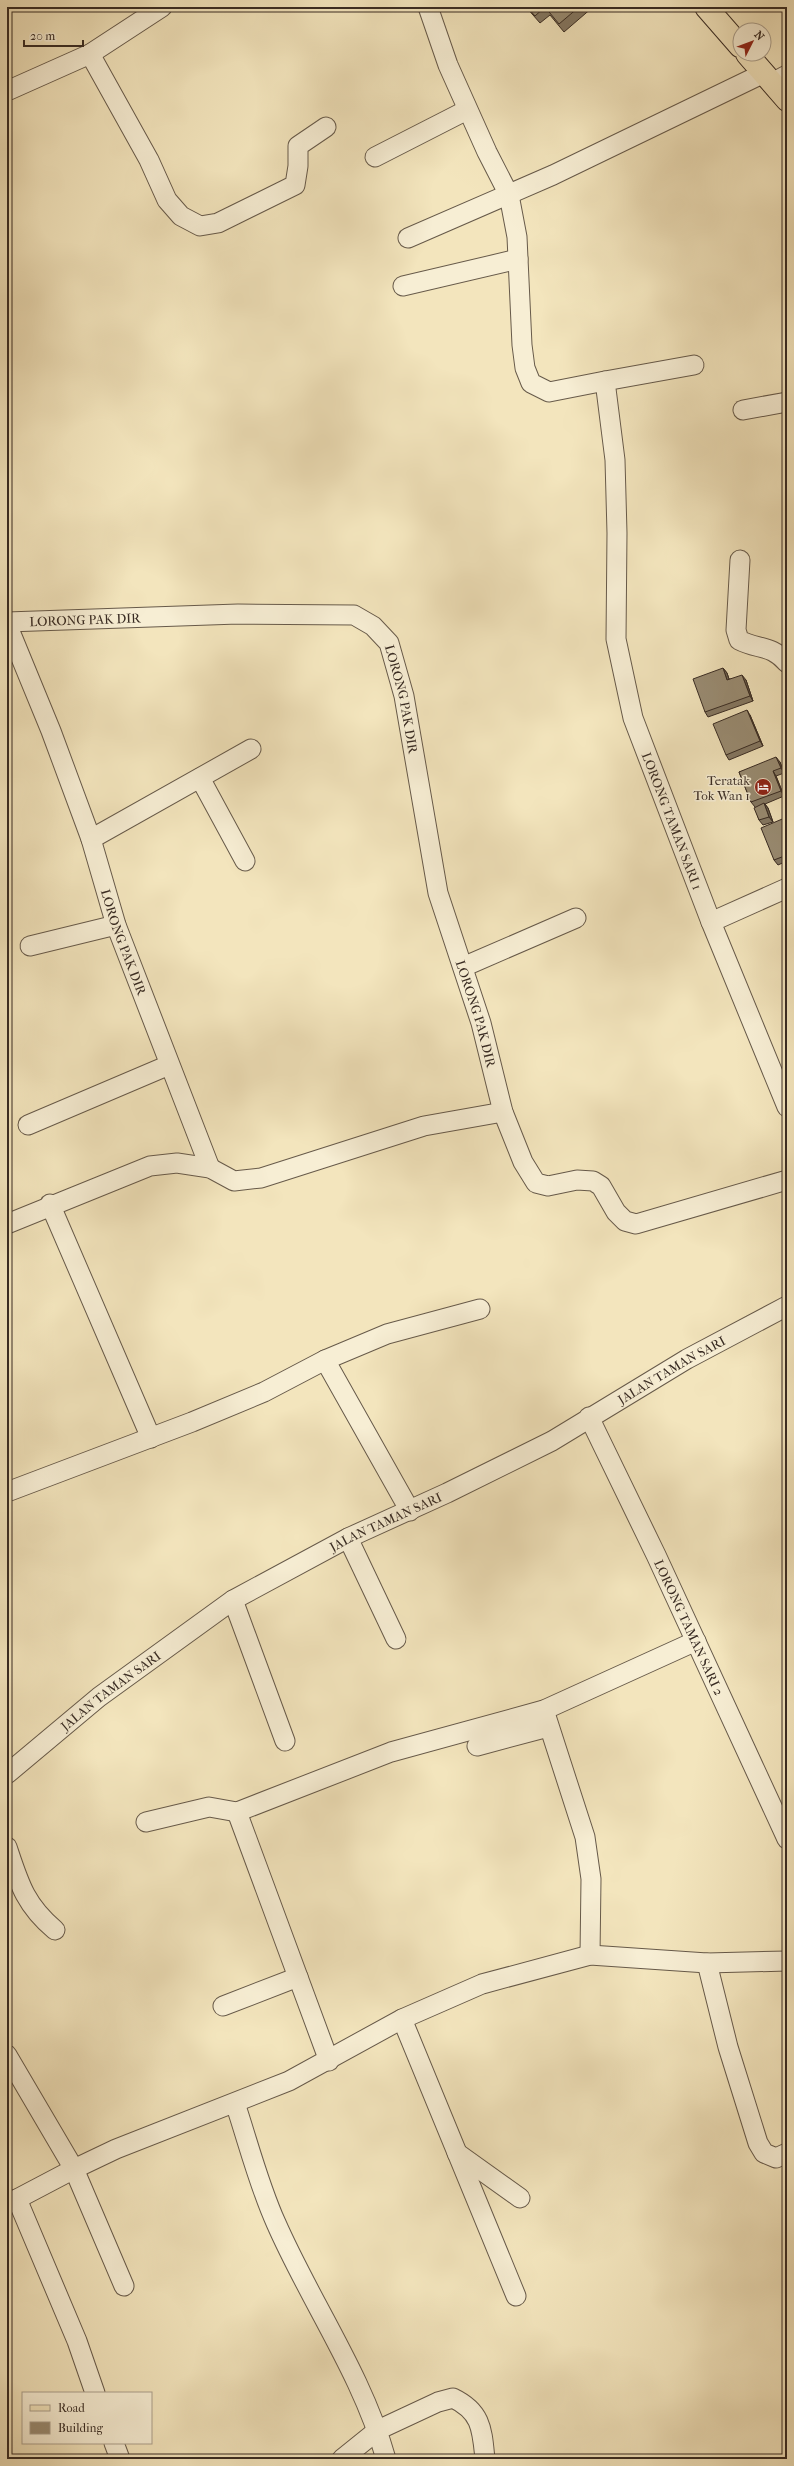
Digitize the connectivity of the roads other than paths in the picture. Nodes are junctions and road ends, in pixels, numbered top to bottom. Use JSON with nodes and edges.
{"nodes":[{"id":1,"x":162,"y":7,"type":"edge"},
{"id":2,"x":428,"y":7,"type":"edge"},
{"id":3,"x":706,"y":7,"type":"edge"},
{"id":4,"x":732,"y":37,"type":"edge"},
{"id":5,"x":90,"y":54,"type":"junction"},
{"id":6,"x":756,"y":62,"type":"edge"},
{"id":7,"x":774,"y":77,"type":"edge"},
{"id":8,"x":8,"y":88,"type":"edge"},
{"id":9,"x":787,"y":100,"type":"edge"},
{"id":10,"x":467,"y":110,"type":"junction"},
{"id":11,"x":326,"y":127,"type":"dead end"},
{"id":12,"x":375,"y":156,"type":"dead end"},
{"id":13,"x":509,"y":195,"type":"junction"},
{"id":14,"x":408,"y":238,"type":"dead end"},
{"id":15,"x":518,"y":259,"type":"junction"},
{"id":16,"x":403,"y":286,"type":"dead end"},
{"id":17,"x":694,"y":366,"type":"dead end"},
{"id":18,"x":604,"y":381,"type":"junction"},
{"id":19,"x":787,"y":402,"type":"edge"},
{"id":20,"x":743,"y":410,"type":"dead end"},
{"id":21,"x":740,"y":560,"type":"dead end"},
{"id":22,"x":7,"y":623,"type":"edge"},
{"id":23,"x":787,"y":662,"type":"edge"},
{"id":24,"x":251,"y":749,"type":"dead end"},
{"id":25,"x":200,"y":778,"type":"junction"},
{"id":26,"x":91,"y":839,"type":"junction"},
{"id":27,"x":244,"y":861,"type":"dead end"},
{"id":28,"x":787,"y":888,"type":"edge"},
{"id":29,"x":576,"y":918,"type":"dead end"},
{"id":30,"x":711,"y":922,"type":"junction"},
{"id":31,"x":116,"y":924,"type":"junction"},
{"id":32,"x":30,"y":946,"type":"dead end"},
{"id":33,"x":462,"y":967,"type":"junction"},
{"id":34,"x":169,"y":1065,"type":"junction"},
{"id":35,"x":786,"y":1099,"type":"edge"},
{"id":36,"x":503,"y":1112,"type":"junction"},
{"id":37,"x":28,"y":1125,"type":"dead end"},
{"id":38,"x":210,"y":1168,"type":"junction"},
{"id":39,"x":787,"y":1180,"type":"edge"},
{"id":40,"x":50,"y":1204,"type":"junction"},
{"id":41,"x":7,"y":1224,"type":"edge"},
{"id":42,"x":787,"y":1306,"type":"edge"},
{"id":43,"x":480,"y":1309,"type":"dead end"},
{"id":44,"x":325,"y":1360,"type":"junction"},
{"id":45,"x":589,"y":1417,"type":"junction"},
{"id":46,"x":151,"y":1438,"type":"junction"},
{"id":47,"x":7,"y":1492,"type":"edge"},
{"id":48,"x":410,"y":1511,"type":"junction"},
{"id":49,"x":348,"y":1538,"type":"junction"},
{"id":50,"x":233,"y":1600,"type":"junction"},
{"id":51,"x":396,"y":1639,"type":"dead end"},
{"id":52,"x":696,"y":1641,"type":"junction"},
{"id":53,"x":546,"y":1718,"type":"junction"},
{"id":54,"x":285,"y":1741,"type":"dead end"},
{"id":55,"x":477,"y":1746,"type":"dead end"},
{"id":56,"x":7,"y":1774,"type":"edge"},
{"id":57,"x":237,"y":1812,"type":"junction"},
{"id":58,"x":146,"y":1822,"type":"dead end"},
{"id":59,"x":787,"y":1839,"type":"edge"},
{"id":60,"x":7,"y":1847,"type":"edge"},
{"id":61,"x":55,"y":1930,"type":"dead end"},
{"id":62,"x":590,"y":1955,"type":"junction"},
{"id":63,"x":787,"y":1961,"type":"edge"},
{"id":64,"x":707,"y":1963,"type":"junction"},
{"id":65,"x":298,"y":1977,"type":"junction"},
{"id":66,"x":223,"y":2006,"type":"dead end"},
{"id":67,"x":402,"y":2019,"type":"junction"},
{"id":68,"x":7,"y":2055,"type":"edge"},
{"id":69,"x":329,"y":2061,"type":"junction"},
{"id":70,"x":235,"y":2103,"type":"junction"},
{"id":71,"x":457,"y":2153,"type":"junction"},
{"id":72,"x":787,"y":2153,"type":"edge"},
{"id":73,"x":74,"y":2169,"type":"junction"},
{"id":74,"x":520,"y":2198,"type":"dead end"},
{"id":75,"x":12,"y":2201,"type":"edge"},
{"id":76,"x":124,"y":2286,"type":"dead end"},
{"id":77,"x":516,"y":2296,"type":"dead end"},
{"id":78,"x":95,"y":2392,"type":"edge"},
{"id":79,"x":378,"y":2430,"type":"junction"},
{"id":80,"x":114,"y":2444,"type":"edge"},
{"id":81,"x":120,"y":2459,"type":"edge"},
{"id":82,"x":342,"y":2459,"type":"edge"},
{"id":83,"x":386,"y":2459,"type":"edge"},
{"id":84,"x":485,"y":2459,"type":"edge"}],
"edges":[{"from":1,"to":5,"type":"street"},
{"from":2,"to":10,"type":"street"},
{"from":3,"to":4,"type":"main road"},
{"from":5,"to":8,"type":"street"},
{"from":5,"to":11,"type":"street"},
{"from":6,"to":7,"type":"main road"},
{"from":7,"to":9,"type":"main road"},
{"from":7,"to":13,"type":"street"},
{"from":10,"to":12,"type":"street"},
{"from":10,"to":13,"type":"street"},
{"from":13,"to":14,"type":"street"},
{"from":13,"to":15,"type":"street"},
{"from":15,"to":16,"type":"street"},
{"from":15,"to":18,"type":"street"},
{"from":17,"to":18,"type":"street"},
{"from":18,"to":30,"type":"street","name":"LORONG TAMAN SARI 1"},
{"from":19,"to":20,"type":"street"},
{"from":21,"to":23,"type":"street"},
{"from":22,"to":26,"type":"street","name":"LORONG PAK DIR"},
{"from":22,"to":33,"type":"street","name":"LORONG PAK DIR"},
{"from":24,"to":25,"type":"street"},
{"from":25,"to":26,"type":"street"},
{"from":25,"to":27,"type":"street"},
{"from":26,"to":31,"type":"street","name":"LORONG PAK DIR"},
{"from":28,"to":30,"type":"street"},
{"from":29,"to":33,"type":"street"},
{"from":30,"to":35,"type":"street","name":"LORONG TAMAN SARI 1"},
{"from":31,"to":32,"type":"street"},
{"from":31,"to":34,"type":"street","name":"LORONG PAK DIR"},
{"from":33,"to":36,"type":"street","name":"LORONG PAK DIR"},
{"from":34,"to":37,"type":"street"},
{"from":34,"to":38,"type":"street","name":"LORONG PAK DIR"},
{"from":36,"to":38,"type":"street"},
{"from":36,"to":39,"type":"street","name":"LORONG PAK DIR"},
{"from":38,"to":40,"type":"street"},
{"from":40,"to":41,"type":"street"},
{"from":40,"to":46,"type":"street"},
{"from":42,"to":45,"type":"street","name":"JALAN TAMAN SARI"},
{"from":43,"to":44,"type":"street"},
{"from":44,"to":46,"type":"street"},
{"from":44,"to":48,"type":"street"},
{"from":45,"to":48,"type":"street","name":"JALAN TAMAN SARI"},
{"from":45,"to":52,"type":"street","name":"LORONG TAMAN SARI 2"},
{"from":46,"to":47,"type":"street"},
{"from":48,"to":49,"type":"street","name":"JALAN TAMAN SARI"},
{"from":49,"to":50,"type":"street","name":"JALAN TAMAN SARI"},
{"from":49,"to":51,"type":"street"},
{"from":50,"to":54,"type":"street"},
{"from":50,"to":56,"type":"street","name":"JALAN TAMAN SARI"},
{"from":52,"to":53,"type":"street"},
{"from":52,"to":59,"type":"street","name":"LORONG TAMAN SARI 2"},
{"from":53,"to":55,"type":"street"},
{"from":53,"to":57,"type":"street"},
{"from":53,"to":62,"type":"street"},
{"from":57,"to":58,"type":"street"},
{"from":57,"to":65,"type":"street"},
{"from":60,"to":61,"type":"street"},
{"from":62,"to":64,"type":"street"},
{"from":62,"to":67,"type":"street"},
{"from":63,"to":64,"type":"street"},
{"from":64,"to":72,"type":"street"},
{"from":65,"to":66,"type":"street"},
{"from":65,"to":69,"type":"street"},
{"from":67,"to":69,"type":"street"},
{"from":67,"to":71,"type":"street"},
{"from":68,"to":73,"type":"street"},
{"from":69,"to":70,"type":"street"},
{"from":70,"to":73,"type":"street"},
{"from":70,"to":79,"type":"street"},
{"from":71,"to":74,"type":"street"},
{"from":71,"to":77,"type":"street"},
{"from":73,"to":75,"type":"street"},
{"from":73,"to":76,"type":"street"},
{"from":75,"to":78,"type":"street"},
{"from":79,"to":82,"type":"street"},
{"from":79,"to":83,"type":"street"},
{"from":79,"to":84,"type":"street"},
{"from":80,"to":81,"type":"street"}]}
